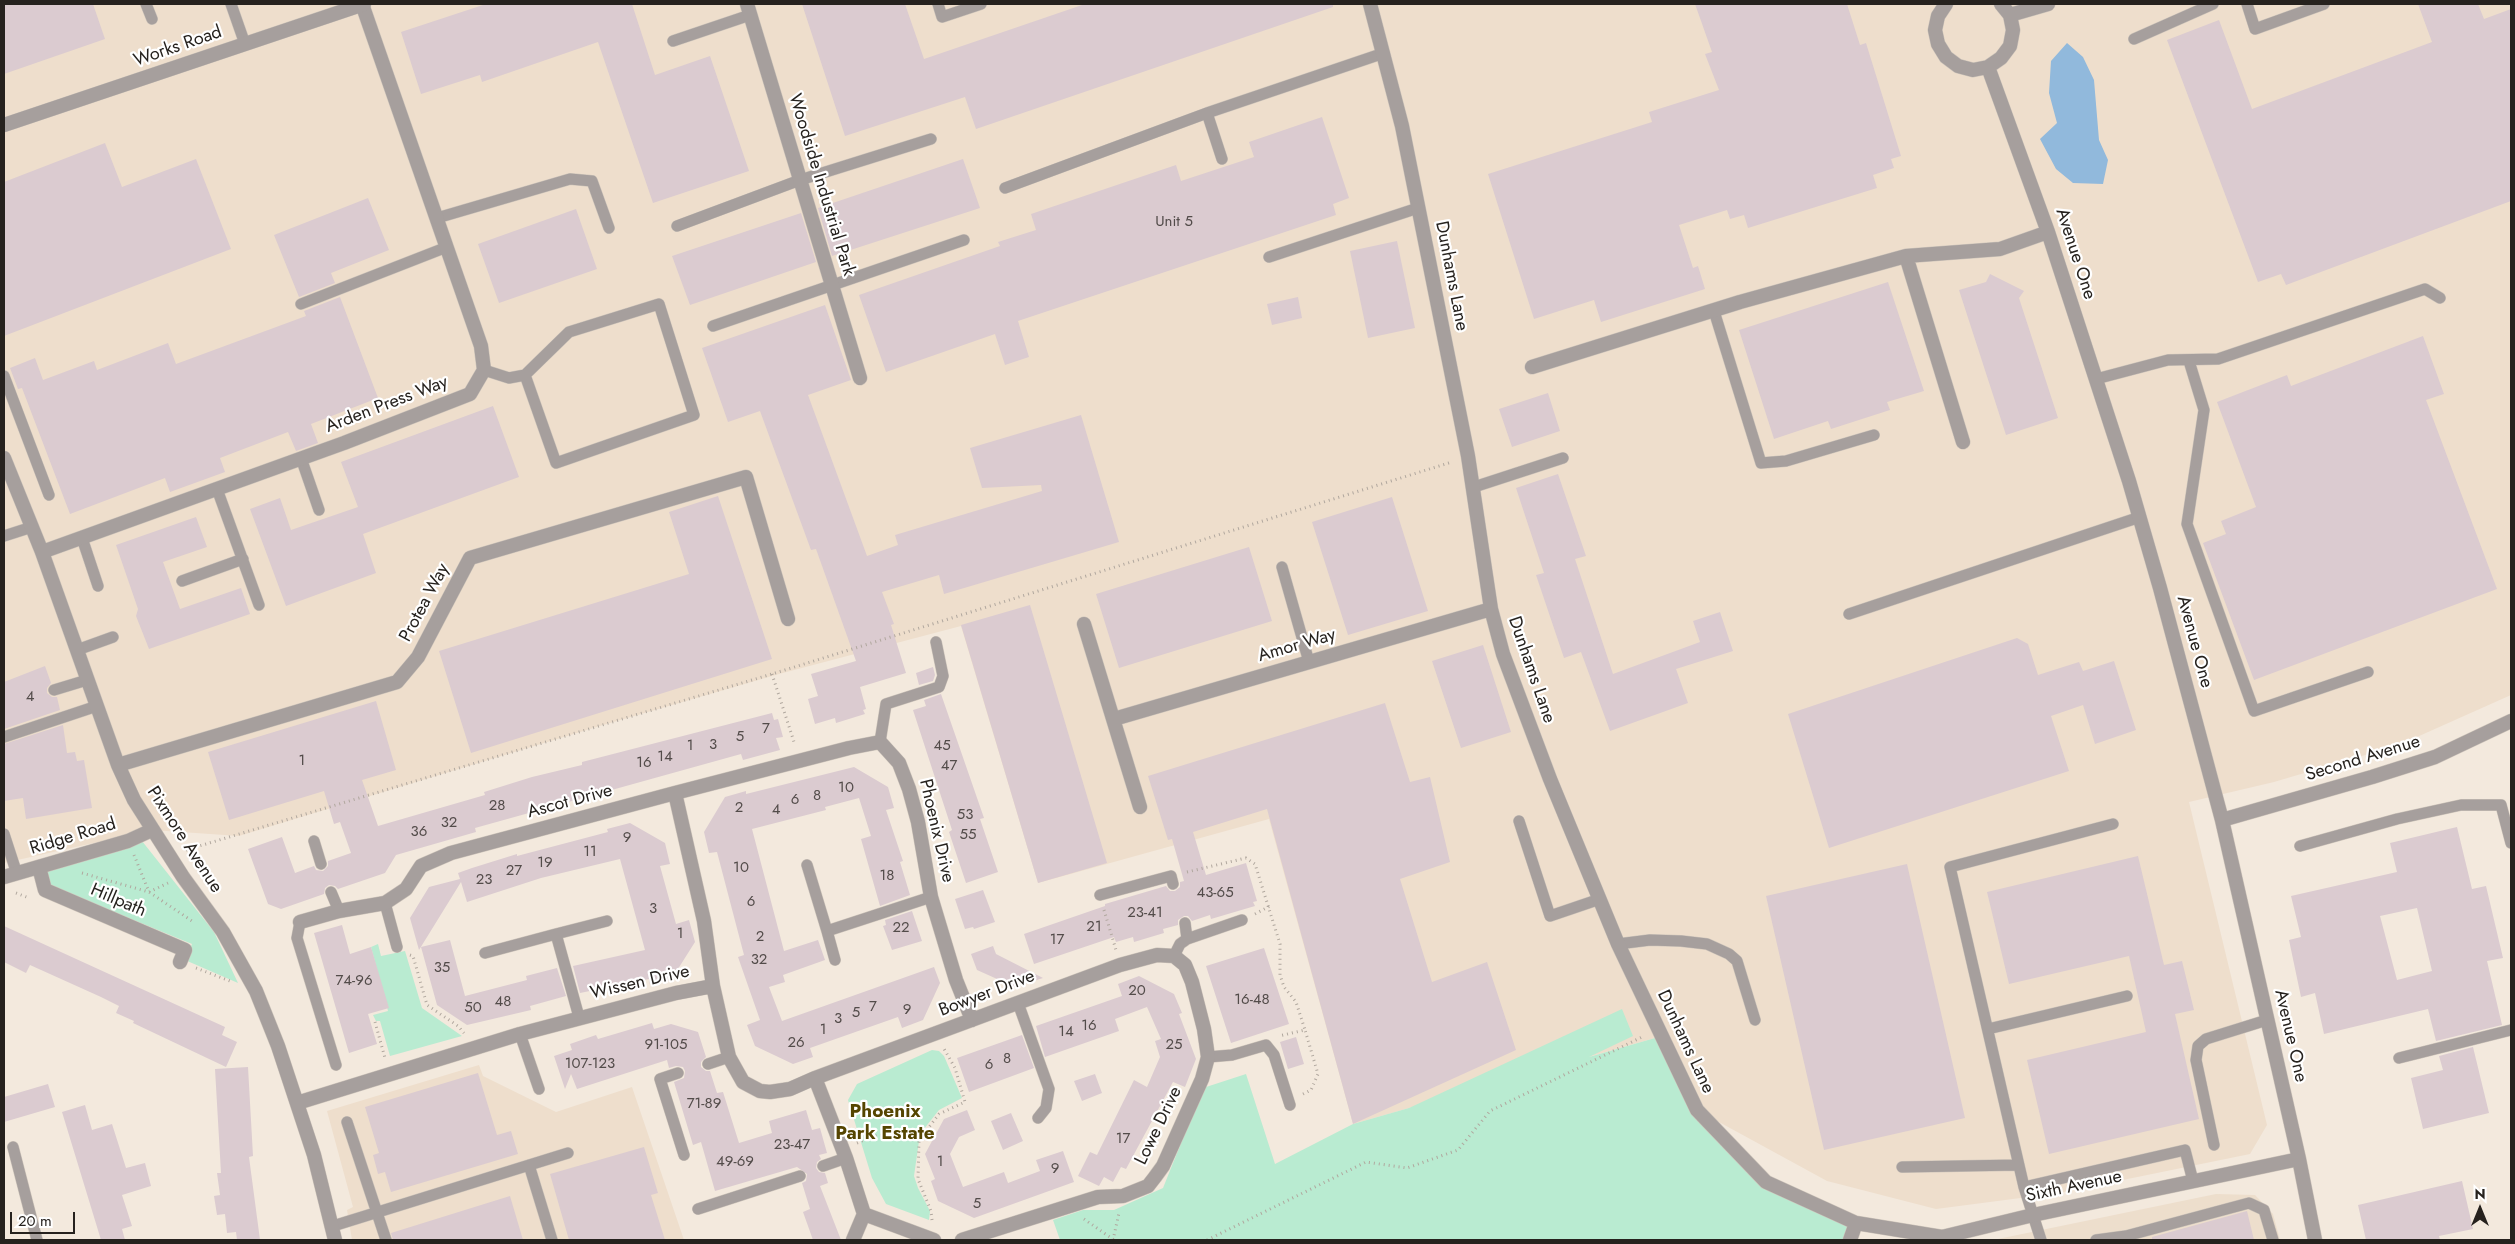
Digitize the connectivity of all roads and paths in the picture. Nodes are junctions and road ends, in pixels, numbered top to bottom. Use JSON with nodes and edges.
{"nodes":[{"id":1,"x":146,"y":4,"type":"edge"},
{"id":2,"x":231,"y":4,"type":"edge"},
{"id":3,"x":363,"y":4,"type":"edge"},
{"id":4,"x":938,"y":4,"type":"edge"},
{"id":5,"x":981,"y":4,"type":"edge"},
{"id":6,"x":1370,"y":4,"type":"edge"},
{"id":7,"x":1946,"y":4,"type":"edge"},
{"id":8,"x":2048,"y":4,"type":"edge"},
{"id":9,"x":2213,"y":4,"type":"edge"},
{"id":10,"x":2248,"y":4,"type":"edge"},
{"id":11,"x":2324,"y":4,"type":"edge"},
{"id":12,"x":749,"y":9,"type":"edge"},
{"id":13,"x":2006,"y":9,"type":"edge"},
{"id":14,"x":152,"y":19,"type":"dead end"},
{"id":15,"x":2134,"y":39,"type":"dead end"},
{"id":16,"x":673,"y":40,"type":"dead end"},
{"id":17,"x":245,"y":44,"type":"junction"},
{"id":18,"x":1384,"y":53,"type":"junction"},
{"id":19,"x":1988,"y":67,"type":"junction"},
{"id":20,"x":1207,"y":113,"type":"junction"},
{"id":21,"x":4,"y":125,"type":"edge"},
{"id":22,"x":932,"y":139,"type":"dead end"},
{"id":23,"x":1222,"y":158,"type":"dead end"},
{"id":24,"x":800,"y":180,"type":"junction"},
{"id":25,"x":1004,"y":188,"type":"dead end"},
{"id":26,"x":1418,"y":208,"type":"junction"},
{"id":27,"x":437,"y":218,"type":"junction"},
{"id":28,"x":678,"y":226,"type":"dead end"},
{"id":29,"x":609,"y":228,"type":"dead end"},
{"id":30,"x":2048,"y":232,"type":"junction"},
{"id":31,"x":964,"y":240,"type":"dead end"},
{"id":32,"x":447,"y":248,"type":"junction"},
{"id":33,"x":1906,"y":256,"type":"junction"},
{"id":34,"x":1269,"y":257,"type":"dead end"},
{"id":35,"x":831,"y":285,"type":"junction"},
{"id":36,"x":2440,"y":298,"type":"dead end"},
{"id":37,"x":301,"y":304,"type":"dead end"},
{"id":38,"x":1714,"y":310,"type":"junction"},
{"id":39,"x":713,"y":326,"type":"dead end"},
{"id":40,"x":2189,"y":362,"type":"junction"},
{"id":41,"x":1532,"y":367,"type":"dead end"},
{"id":42,"x":484,"y":370,"type":"junction"},
{"id":43,"x":4,"y":376,"type":"edge"},
{"id":44,"x":525,"y":376,"type":"junction"},
{"id":45,"x":860,"y":378,"type":"dead end"},
{"id":46,"x":2096,"y":379,"type":"junction"},
{"id":47,"x":1874,"y":435,"type":"dead end"},
{"id":48,"x":1963,"y":442,"type":"dead end"},
{"id":49,"x":1468,"y":456,"type":"junction"},
{"id":50,"x":4,"y":458,"type":"edge"},
{"id":51,"x":301,"y":458,"type":"junction"},
{"id":52,"x":1563,"y":458,"type":"dead end"},
{"id":53,"x":1474,"y":487,"type":"junction"},
{"id":54,"x":217,"y":489,"type":"junction"},
{"id":55,"x":49,"y":495,"type":"dead end"},
{"id":56,"x":319,"y":510,"type":"dead end"},
{"id":57,"x":2140,"y":517,"type":"junction"},
{"id":58,"x":32,"y":527,"type":"junction"},
{"id":59,"x":4,"y":536,"type":"edge"},
{"id":60,"x":82,"y":538,"type":"junction"},
{"id":61,"x":42,"y":552,"type":"junction"},
{"id":62,"x":242,"y":559,"type":"junction"},
{"id":63,"x":1282,"y":567,"type":"dead end"},
{"id":64,"x":182,"y":581,"type":"dead end"},
{"id":65,"x":98,"y":586,"type":"dead end"},
{"id":66,"x":259,"y":605,"type":"dead end"},
{"id":67,"x":1492,"y":609,"type":"junction"},
{"id":68,"x":1849,"y":614,"type":"dead end"},
{"id":69,"x":788,"y":619,"type":"dead end"},
{"id":70,"x":1084,"y":624,"type":"dead end"},
{"id":71,"x":113,"y":637,"type":"dead end"},
{"id":72,"x":936,"y":642,"type":"dead end"},
{"id":73,"x":77,"y":650,"type":"junction"},
{"id":74,"x":1309,"y":662,"type":"junction"},
{"id":75,"x":2368,"y":672,"type":"dead end"},
{"id":76,"x":772,"y":674,"type":"junction"},
{"id":77,"x":87,"y":680,"type":"junction"},
{"id":78,"x":54,"y":690,"type":"dead end"},
{"id":79,"x":97,"y":706,"type":"junction"},
{"id":80,"x":1114,"y":719,"type":"junction"},
{"id":81,"x":2511,"y":721,"type":"edge"},
{"id":82,"x":4,"y":737,"type":"edge"},
{"id":83,"x":880,"y":742,"type":"junction"},
{"id":84,"x":800,"y":761,"type":"junction"},
{"id":85,"x":118,"y":765,"type":"junction"},
{"id":86,"x":675,"y":793,"type":"junction"},
{"id":87,"x":1140,"y":806,"type":"dead end"},
{"id":88,"x":2222,"y":820,"type":"junction"},
{"id":89,"x":1519,"y":821,"type":"dead end"},
{"id":90,"x":2113,"y":824,"type":"dead end"},
{"id":91,"x":152,"y":830,"type":"junction"},
{"id":92,"x":4,"y":834,"type":"edge"},
{"id":93,"x":128,"y":841,"type":"junction"},
{"id":94,"x":314,"y":841,"type":"dead end"},
{"id":95,"x":2511,"y":843,"type":"edge"},
{"id":96,"x":2300,"y":846,"type":"dead end"},
{"id":97,"x":169,"y":855,"type":"junction"},
{"id":98,"x":321,"y":864,"type":"dead end"},
{"id":99,"x":806,"y":865,"type":"dead end"},
{"id":100,"x":39,"y":867,"type":"junction"},
{"id":101,"x":74,"y":873,"type":"dead end"},
{"id":102,"x":10,"y":876,"type":"edge"},
{"id":103,"x":183,"y":877,"type":"junction"},
{"id":104,"x":1172,"y":880,"type":"joint"},
{"id":105,"x":149,"y":892,"type":"junction"},
{"id":106,"x":331,"y":892,"type":"dead end"},
{"id":107,"x":1100,"y":895,"type":"joint"},
{"id":108,"x":932,"y":896,"type":"junction"},
{"id":109,"x":1600,"y":899,"type":"junction"},
{"id":110,"x":385,"y":903,"type":"junction"},
{"id":111,"x":339,"y":911,"type":"junction"},
{"id":112,"x":1242,"y":920,"type":"dead end"},
{"id":113,"x":607,"y":921,"type":"dead end"},
{"id":114,"x":300,"y":922,"type":"joint"},
{"id":115,"x":1184,"y":923,"type":"dead end"},
{"id":116,"x":195,"y":924,"type":"dead end"},
{"id":117,"x":827,"y":931,"type":"junction"},
{"id":118,"x":556,"y":934,"type":"junction"},
{"id":119,"x":1186,"y":939,"type":"junction"},
{"id":120,"x":1618,"y":944,"type":"junction"},
{"id":121,"x":397,"y":947,"type":"joint"},
{"id":122,"x":485,"y":953,"type":"dead end"},
{"id":123,"x":1174,"y":956,"type":"junction"},
{"id":124,"x":835,"y":960,"type":"dead end"},
{"id":125,"x":180,"y":962,"type":"dead end"},
{"id":126,"x":1120,"y":965,"type":"junction"},
{"id":127,"x":713,"y":986,"type":"junction"},
{"id":128,"x":2127,"y":996,"type":"dead end"},
{"id":129,"x":1018,"y":1003,"type":"junction"},
{"id":130,"x":579,"y":1017,"type":"junction"},
{"id":131,"x":972,"y":1020,"type":"junction"},
{"id":132,"x":1755,"y":1020,"type":"dead end"},
{"id":133,"x":2267,"y":1020,"type":"junction"},
{"id":134,"x":375,"y":1022,"type":"dead end"},
{"id":135,"x":1658,"y":1029,"type":"junction"},
{"id":136,"x":1988,"y":1029,"type":"junction"},
{"id":137,"x":1306,"y":1030,"type":"junction"},
{"id":138,"x":2511,"y":1030,"type":"edge"},
{"id":139,"x":938,"y":1033,"type":"junction"},
{"id":140,"x":520,"y":1034,"type":"junction"},
{"id":141,"x":1266,"y":1045,"type":"junction"},
{"id":142,"x":474,"y":1047,"type":"junction"},
{"id":143,"x":730,"y":1057,"type":"junction"},
{"id":144,"x":1208,"y":1057,"type":"junction"},
{"id":145,"x":2399,"y":1058,"type":"dead end"},
{"id":146,"x":708,"y":1064,"type":"dead end"},
{"id":147,"x":336,"y":1065,"type":"dead end"},
{"id":148,"x":389,"y":1073,"type":"junction"},
{"id":149,"x":678,"y":1073,"type":"dead end"},
{"id":150,"x":815,"y":1078,"type":"junction"},
{"id":151,"x":539,"y":1090,"type":"dead end"},
{"id":152,"x":1289,"y":1102,"type":"joint"},
{"id":153,"x":297,"y":1103,"type":"junction"},
{"id":154,"x":1038,"y":1118,"type":"dead end"},
{"id":155,"x":348,"y":1122,"type":"dead end"},
{"id":156,"x":919,"y":1140,"type":"junction"},
{"id":157,"x":2214,"y":1145,"type":"dead end"},
{"id":158,"x":13,"y":1147,"type":"dead end"},
{"id":159,"x":568,"y":1153,"type":"dead end"},
{"id":160,"x":844,"y":1153,"type":"junction"},
{"id":161,"x":684,"y":1155,"type":"dead end"},
{"id":162,"x":2299,"y":1159,"type":"junction"},
{"id":163,"x":529,"y":1165,"type":"junction"},
{"id":164,"x":2019,"y":1165,"type":"junction"},
{"id":165,"x":823,"y":1166,"type":"dead end"},
{"id":166,"x":1902,"y":1167,"type":"dead end"},
{"id":167,"x":800,"y":1176,"type":"dead end"},
{"id":168,"x":2193,"y":1181,"type":"junction"},
{"id":169,"x":2024,"y":1187,"type":"junction"},
{"id":170,"x":1122,"y":1196,"type":"junction"},
{"id":171,"x":1067,"y":1207,"type":"junction"},
{"id":172,"x":698,"y":1209,"type":"dead end"},
{"id":173,"x":377,"y":1212,"type":"junction"},
{"id":174,"x":864,"y":1214,"type":"junction"},
{"id":175,"x":2033,"y":1215,"type":"junction"},
{"id":176,"x":1856,"y":1223,"type":"junction"},
{"id":177,"x":334,"y":1233,"type":"edge"},
{"id":178,"x":929,"y":1238,"type":"edge"},
{"id":179,"x":2114,"y":1239,"type":"edge"},
{"id":180,"x":37,"y":1240,"type":"edge"},
{"id":181,"x":386,"y":1240,"type":"edge"},
{"id":182,"x":552,"y":1240,"type":"edge"},
{"id":183,"x":853,"y":1240,"type":"edge"},
{"id":184,"x":962,"y":1240,"type":"edge"},
{"id":185,"x":1114,"y":1240,"type":"edge"},
{"id":186,"x":1207,"y":1240,"type":"edge"},
{"id":187,"x":1850,"y":1240,"type":"edge"},
{"id":188,"x":2041,"y":1240,"type":"edge"},
{"id":189,"x":2096,"y":1240,"type":"edge"},
{"id":190,"x":2273,"y":1240,"type":"edge"},
{"id":191,"x":2315,"y":1240,"type":"edge"}],
"edges":[{"from":1,"to":14,"type":"lane"},
{"from":2,"to":17,"type":"lane"},
{"from":3,"to":17,"type":"street","name":"Works Road"},
{"from":3,"to":27,"type":"street"},
{"from":4,"to":5,"type":"lane"},
{"from":6,"to":18,"type":"street","name":"Dunhams Lane"},
{"from":7,"to":19,"type":"street"},
{"from":8,"to":13,"type":"street"},
{"from":9,"to":15,"type":"lane"},
{"from":10,"to":11,"type":"lane"},
{"from":12,"to":16,"type":"lane"},
{"from":12,"to":24,"type":"street","name":"Woodside Industrial Park"},
{"from":13,"to":19,"type":"street"},
{"from":17,"to":21,"type":"street","name":"Works Road"},
{"from":18,"to":20,"type":"lane"},
{"from":18,"to":26,"type":"street","name":"Dunhams Lane"},
{"from":19,"to":30,"type":"street","name":"Avenue One"},
{"from":20,"to":23,"type":"lane"},
{"from":20,"to":25,"type":"lane"},
{"from":22,"to":24,"type":"lane"},
{"from":24,"to":28,"type":"lane"},
{"from":24,"to":35,"type":"street","name":"Woodside Industrial Park"},
{"from":26,"to":34,"type":"lane"},
{"from":26,"to":49,"type":"street","name":"Dunhams Lane"},
{"from":27,"to":29,"type":"lane"},
{"from":27,"to":32,"type":"street"},
{"from":30,"to":33,"type":"street"},
{"from":30,"to":46,"type":"street","name":"Avenue One"},
{"from":31,"to":35,"type":"lane"},
{"from":32,"to":37,"type":"lane"},
{"from":32,"to":42,"type":"street"},
{"from":33,"to":38,"type":"street"},
{"from":33,"to":48,"type":"street"},
{"from":35,"to":39,"type":"lane"},
{"from":35,"to":45,"type":"street","name":"Woodside Industrial Park"},
{"from":36,"to":40,"type":"lane"},
{"from":38,"to":41,"type":"street"},
{"from":38,"to":47,"type":"lane"},
{"from":40,"to":46,"type":"lane"},
{"from":40,"to":75,"type":"lane"},
{"from":42,"to":44,"type":"lane"},
{"from":42,"to":51,"type":"street","name":"Arden Press Way"},
{"from":43,"to":55,"type":"lane"},
{"from":44,"to":44,"type":"lane"},
{"from":46,"to":57,"type":"street","name":"Avenue One"},
{"from":49,"to":53,"type":"street","name":"Dunhams Lane"},
{"from":49,"to":76,"type":"path"},
{"from":50,"to":58,"type":"street","name":"Pixmore Avenue"},
{"from":51,"to":54,"type":"street","name":"Arden Press Way"},
{"from":51,"to":56,"type":"lane"},
{"from":52,"to":53,"type":"lane"},
{"from":53,"to":67,"type":"street","name":"Dunhams Lane"},
{"from":54,"to":60,"type":"street","name":"Arden Press Way"},
{"from":54,"to":62,"type":"lane"},
{"from":57,"to":68,"type":"lane"},
{"from":57,"to":88,"type":"street","name":"Avenue One"},
{"from":58,"to":59,"type":"lane"},
{"from":58,"to":61,"type":"street","name":"Pixmore Avenue"},
{"from":60,"to":61,"type":"street","name":"Arden Press Way"},
{"from":60,"to":65,"type":"lane"},
{"from":61,"to":73,"type":"street","name":"Pixmore Avenue"},
{"from":62,"to":64,"type":"lane"},
{"from":62,"to":66,"type":"lane"},
{"from":63,"to":74,"type":"lane"},
{"from":67,"to":74,"type":"street","name":"Amor Way"},
{"from":67,"to":109,"type":"street","name":"Dunhams Lane"},
{"from":69,"to":85,"type":"street","name":"Protea Way"},
{"from":70,"to":80,"type":"street"},
{"from":71,"to":73,"type":"lane"},
{"from":72,"to":83,"type":"lane"},
{"from":73,"to":77,"type":"street","name":"Pixmore Avenue"},
{"from":74,"to":80,"type":"street","name":"Amor Way"},
{"from":76,"to":84,"type":"path"},
{"from":76,"to":97,"type":"path"},
{"from":77,"to":78,"type":"lane"},
{"from":77,"to":79,"type":"street","name":"Pixmore Avenue"},
{"from":79,"to":82,"type":"lane"},
{"from":79,"to":85,"type":"street","name":"Pixmore Avenue"},
{"from":80,"to":87,"type":"street"},
{"from":81,"to":88,"type":"street","name":"Second Avenue"},
{"from":83,"to":84,"type":"street"},
{"from":83,"to":108,"type":"street","name":"Phoenix Drive"},
{"from":84,"to":86,"type":"street"},
{"from":85,"to":91,"type":"street","name":"Pixmore Avenue"},
{"from":86,"to":110,"type":"street","name":"Ascot Drive"},
{"from":86,"to":127,"type":"street"},
{"from":88,"to":133,"type":"street","name":"Avenue One"},
{"from":89,"to":109,"type":"lane"},
{"from":90,"to":136,"type":"lane"},
{"from":91,"to":93,"type":"street","name":"Ridge Road"},
{"from":91,"to":97,"type":"street","name":"Pixmore Avenue"},
{"from":92,"to":102,"type":"lane"},
{"from":93,"to":100,"type":"street","name":"Ridge Road"},
{"from":93,"to":105,"type":"path"},
{"from":94,"to":98,"type":"lane"},
{"from":95,"to":96,"type":"lane"},
{"from":97,"to":103,"type":"street","name":"Pixmore Avenue"},
{"from":99,"to":117,"type":"lane"},
{"from":100,"to":102,"type":"street","name":"Ridge Road"},
{"from":100,"to":125,"type":"street","name":"Hillpath"},
{"from":101,"to":105,"type":"path"},
{"from":103,"to":105,"type":"path"},
{"from":103,"to":153,"type":"street","name":"Pixmore Avenue"},
{"from":104,"to":107,"type":"lane"},
{"from":104,"to":137,"type":"path"},
{"from":105,"to":116,"type":"path"},
{"from":106,"to":111,"type":"lane"},
{"from":107,"to":126,"type":"path"},
{"from":108,"to":117,"type":"lane"},
{"from":108,"to":131,"type":"street","name":"Phoenix Drive"},
{"from":109,"to":120,"type":"street","name":"Dunhams Lane"},
{"from":110,"to":111,"type":"street","name":"Ascot Drive"},
{"from":110,"to":121,"type":"lane"},
{"from":111,"to":114,"type":"street","name":"Ascot Drive"},
{"from":112,"to":119,"type":"lane"},
{"from":113,"to":118,"type":"lane"},
{"from":114,"to":147,"type":"lane"},
{"from":115,"to":119,"type":"lane"},
{"from":117,"to":124,"type":"lane"},
{"from":118,"to":122,"type":"lane"},
{"from":118,"to":130,"type":"lane"},
{"from":119,"to":123,"type":"lane"},
{"from":120,"to":132,"type":"lane"},
{"from":120,"to":135,"type":"street","name":"Dunhams Lane"},
{"from":121,"to":142,"type":"path"},
{"from":123,"to":126,"type":"street","name":"Bowyer Drive"},
{"from":123,"to":144,"type":"street","name":"Lowe Drive"},
{"from":126,"to":129,"type":"street","name":"Bowyer Drive"},
{"from":127,"to":130,"type":"street","name":"Wissen Drive"},
{"from":127,"to":143,"type":"street","name":"Wissen Drive"},
{"from":128,"to":136,"type":"lane"},
{"from":129,"to":131,"type":"street","name":"Bowyer Drive"},
{"from":129,"to":154,"type":"lane"},
{"from":130,"to":140,"type":"street","name":"Wissen Drive"},
{"from":131,"to":139,"type":"street","name":"Bowyer Drive"},
{"from":133,"to":157,"type":"lane"},
{"from":133,"to":162,"type":"street","name":"Avenue One"},
{"from":134,"to":148,"type":"path"},
{"from":135,"to":176,"type":"street","name":"Dunhams Lane"},
{"from":135,"to":186,"type":"path"},
{"from":136,"to":164,"type":"lane"},
{"from":137,"to":141,"type":"path"},
{"from":137,"to":152,"type":"path"},
{"from":138,"to":145,"type":"lane"},
{"from":139,"to":150,"type":"street","name":"Bowyer Drive"},
{"from":139,"to":156,"type":"path"},
{"from":140,"to":142,"type":"street","name":"Wissen Drive"},
{"from":140,"to":151,"type":"lane"},
{"from":141,"to":144,"type":"lane"},
{"from":141,"to":152,"type":"lane"},
{"from":142,"to":148,"type":"street","name":"Wissen Drive"},
{"from":143,"to":146,"type":"lane"},
{"from":143,"to":150,"type":"street","name":"Wissen Drive"},
{"from":144,"to":170,"type":"street","name":"Lowe Drive"},
{"from":148,"to":153,"type":"street","name":"Wissen Drive"},
{"from":149,"to":161,"type":"lane"},
{"from":150,"to":160,"type":"street"},
{"from":153,"to":177,"type":"street","name":"Pixmore Avenue"},
{"from":155,"to":173,"type":"lane"},
{"from":156,"to":160,"type":"path"},
{"from":156,"to":178,"type":"path"},
{"from":158,"to":180,"type":"lane"},
{"from":159,"to":163,"type":"lane"},
{"from":160,"to":165,"type":"lane"},
{"from":160,"to":174,"type":"street"},
{"from":162,"to":168,"type":"street","name":"Sixth Avenue"},
{"from":162,"to":191,"type":"street","name":"Avenue One"},
{"from":163,"to":173,"type":"lane"},
{"from":163,"to":182,"type":"lane"},
{"from":164,"to":166,"type":"lane"},
{"from":164,"to":169,"type":"lane"},
{"from":167,"to":172,"type":"lane"},
{"from":168,"to":169,"type":"lane"},
{"from":168,"to":175,"type":"street","name":"Sixth Avenue"},
{"from":169,"to":175,"type":"lane"},
{"from":170,"to":171,"type":"street","name":"Lowe Drive"},
{"from":170,"to":185,"type":"path"},
{"from":171,"to":184,"type":"street","name":"Lowe Drive"},
{"from":171,"to":185,"type":"path"},
{"from":173,"to":177,"type":"lane"},
{"from":173,"to":181,"type":"lane"},
{"from":174,"to":178,"type":"street"},
{"from":174,"to":183,"type":"street"},
{"from":175,"to":176,"type":"street","name":"Sixth Avenue"},
{"from":175,"to":188,"type":"lane"},
{"from":176,"to":187,"type":"street"},
{"from":179,"to":189,"type":"lane"},
{"from":179,"to":190,"type":"lane"}]}
